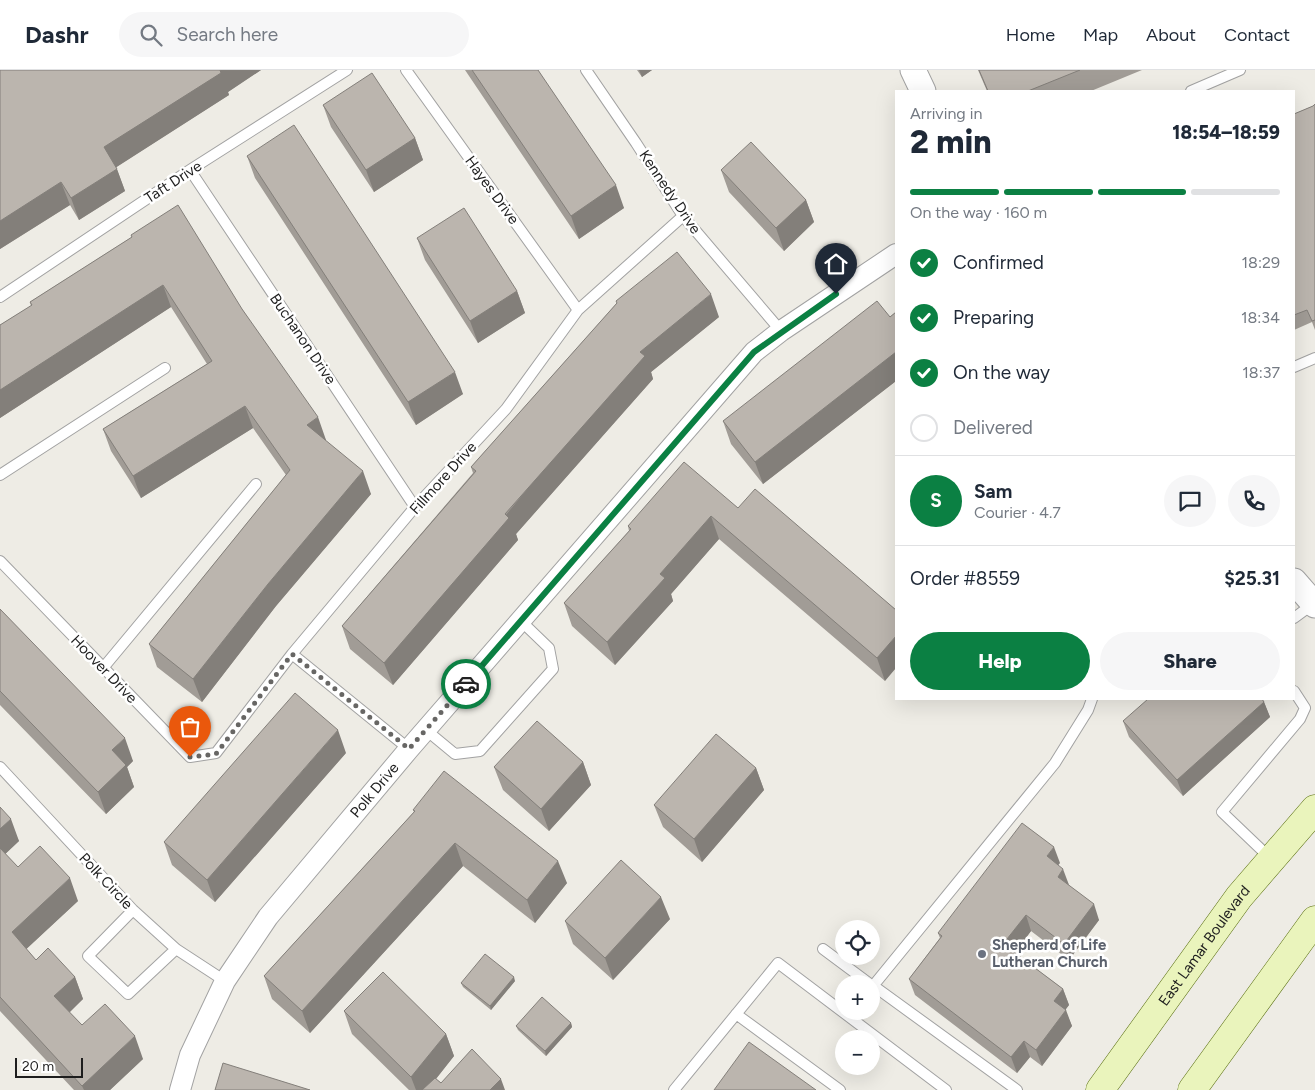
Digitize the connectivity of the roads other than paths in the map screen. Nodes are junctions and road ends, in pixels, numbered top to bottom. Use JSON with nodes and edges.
{"nodes":[{"id":1,"x":347,"y":70,"type":"edge"},
{"id":2,"x":406,"y":70,"type":"edge"},
{"id":3,"x":586,"y":70,"type":"edge"},
{"id":4,"x":913,"y":70,"type":"edge"},
{"id":5,"x":1240,"y":70,"type":"edge"},
{"id":6,"x":923,"y":90,"type":"edge"},
{"id":7,"x":1193,"y":90,"type":"edge"},
{"id":8,"x":190,"y":170,"type":"junction"},
{"id":9,"x":683,"y":216,"type":"junction"},
{"id":10,"x":895,"y":255,"type":"edge"},
{"id":11,"x":0,"y":297,"type":"edge"},
{"id":12,"x":578,"y":310,"type":"junction"},
{"id":13,"x":781,"y":331,"type":"junction"},
{"id":14,"x":1315,"y":358,"type":"edge"},
{"id":15,"x":165,"y":368,"type":"dead end"},
{"id":16,"x":1295,"y":368,"type":"edge"},
{"id":17,"x":0,"y":475,"type":"edge"},
{"id":18,"x":256,"y":484,"type":"dead end"},
{"id":19,"x":415,"y":507,"type":"junction"},
{"id":20,"x":0,"y":561,"type":"edge"},
{"id":21,"x":1295,"y":582,"type":"edge"},
{"id":22,"x":1314,"y":604,"type":"edge"},
{"id":23,"x":1295,"y":617,"type":"edge"},
{"id":24,"x":521,"y":621,"type":"junction"},
{"id":25,"x":292,"y":654,"type":"junction"},
{"id":26,"x":103,"y":668,"type":"junction"},
{"id":27,"x":1295,"y":693,"type":"edge"},
{"id":28,"x":1092,"y":700,"type":"edge"},
{"id":29,"x":426,"y":730,"type":"junction"},
{"id":30,"x":409,"y":749,"type":"junction"},
{"id":31,"x":216,"y":754,"type":"joint"},
{"id":32,"x":0,"y":767,"type":"edge"},
{"id":33,"x":1315,"y":809,"type":"edge"},
{"id":34,"x":1272,"y":860,"type":"junction"},
{"id":35,"x":133,"y":910,"type":"junction"},
{"id":36,"x":1315,"y":920,"type":"edge"},
{"id":37,"x":176,"y":949,"type":"junction"},
{"id":38,"x":823,"y":949,"type":"dead end"},
{"id":39,"x":858,"y":975,"type":"edge"},
{"id":40,"x":880,"y":975,"type":"edge"},
{"id":41,"x":225,"y":981,"type":"junction"},
{"id":42,"x":880,"y":991,"type":"edge"},
{"id":43,"x":736,"y":1014,"type":"junction"},
{"id":44,"x":1004,"y":1087,"type":"edge"},
{"id":45,"x":180,"y":1090,"type":"edge"},
{"id":46,"x":674,"y":1090,"type":"edge"},
{"id":47,"x":840,"y":1090,"type":"edge"},
{"id":48,"x":946,"y":1090,"type":"edge"},
{"id":49,"x":1018,"y":1090,"type":"edge"},
{"id":50,"x":1100,"y":1090,"type":"edge"},
{"id":51,"x":1192,"y":1090,"type":"edge"}],
"edges":[{"from":1,"to":8,"type":"lane","name":"Taft Drive"},
{"from":2,"to":12,"type":"lane","name":"Hayes Drive"},
{"from":3,"to":9,"type":"lane","name":"Kennedy Drive"},
{"from":4,"to":6,"type":"street"},
{"from":5,"to":7,"type":"lane"},
{"from":8,"to":11,"type":"lane","name":"Taft Drive"},
{"from":8,"to":19,"type":"lane","name":"Buchanon Drive"},
{"from":9,"to":12,"type":"lane","name":"Fillmore Drive"},
{"from":9,"to":13,"type":"lane","name":"Kennedy Drive"},
{"from":10,"to":13,"type":"street","name":"Polk Drive"},
{"from":12,"to":19,"type":"lane","name":"Fillmore Drive"},
{"from":13,"to":24,"type":"street","name":"Polk Drive"},
{"from":14,"to":16,"type":"lane"},
{"from":15,"to":17,"type":"lane"},
{"from":18,"to":26,"type":"lane"},
{"from":19,"to":25,"type":"lane","name":"Fillmore Drive"},
{"from":20,"to":26,"type":"lane","name":"Hoover Drive"},
{"from":21,"to":22,"type":"street"},
{"from":22,"to":23,"type":"lane"},
{"from":24,"to":29,"type":"street","name":"Polk Drive"},
{"from":24,"to":29,"type":"lane"},
{"from":25,"to":30,"type":"lane"},
{"from":25,"to":31,"type":"lane","name":"Fillmore Drive"},
{"from":26,"to":31,"type":"lane","name":"Hoover Drive"},
{"from":27,"to":34,"type":"lane"},
{"from":28,"to":40,"type":"lane"},
{"from":29,"to":30,"type":"street","name":"Polk Drive"},
{"from":30,"to":41,"type":"street","name":"Polk Drive"},
{"from":32,"to":35,"type":"lane","name":"Polk Circle"},
{"from":33,"to":34,"type":"main road","name":"East Lamar Boulevard"},
{"from":34,"to":50,"type":"main road","name":"East Lamar Boulevard"},
{"from":35,"to":37,"type":"lane","name":"Polk Circle"},
{"from":35,"to":37,"type":"lane"},
{"from":36,"to":51,"type":"main road"},
{"from":37,"to":41,"type":"lane","name":"Polk Circle"},
{"from":38,"to":39,"type":"lane"},
{"from":41,"to":45,"type":"street","name":"Polk Drive"},
{"from":42,"to":44,"type":"lane"},
{"from":43,"to":46,"type":"lane"},
{"from":43,"to":47,"type":"lane"},
{"from":43,"to":48,"type":"lane"},
{"from":44,"to":49,"type":"lane"}]}
